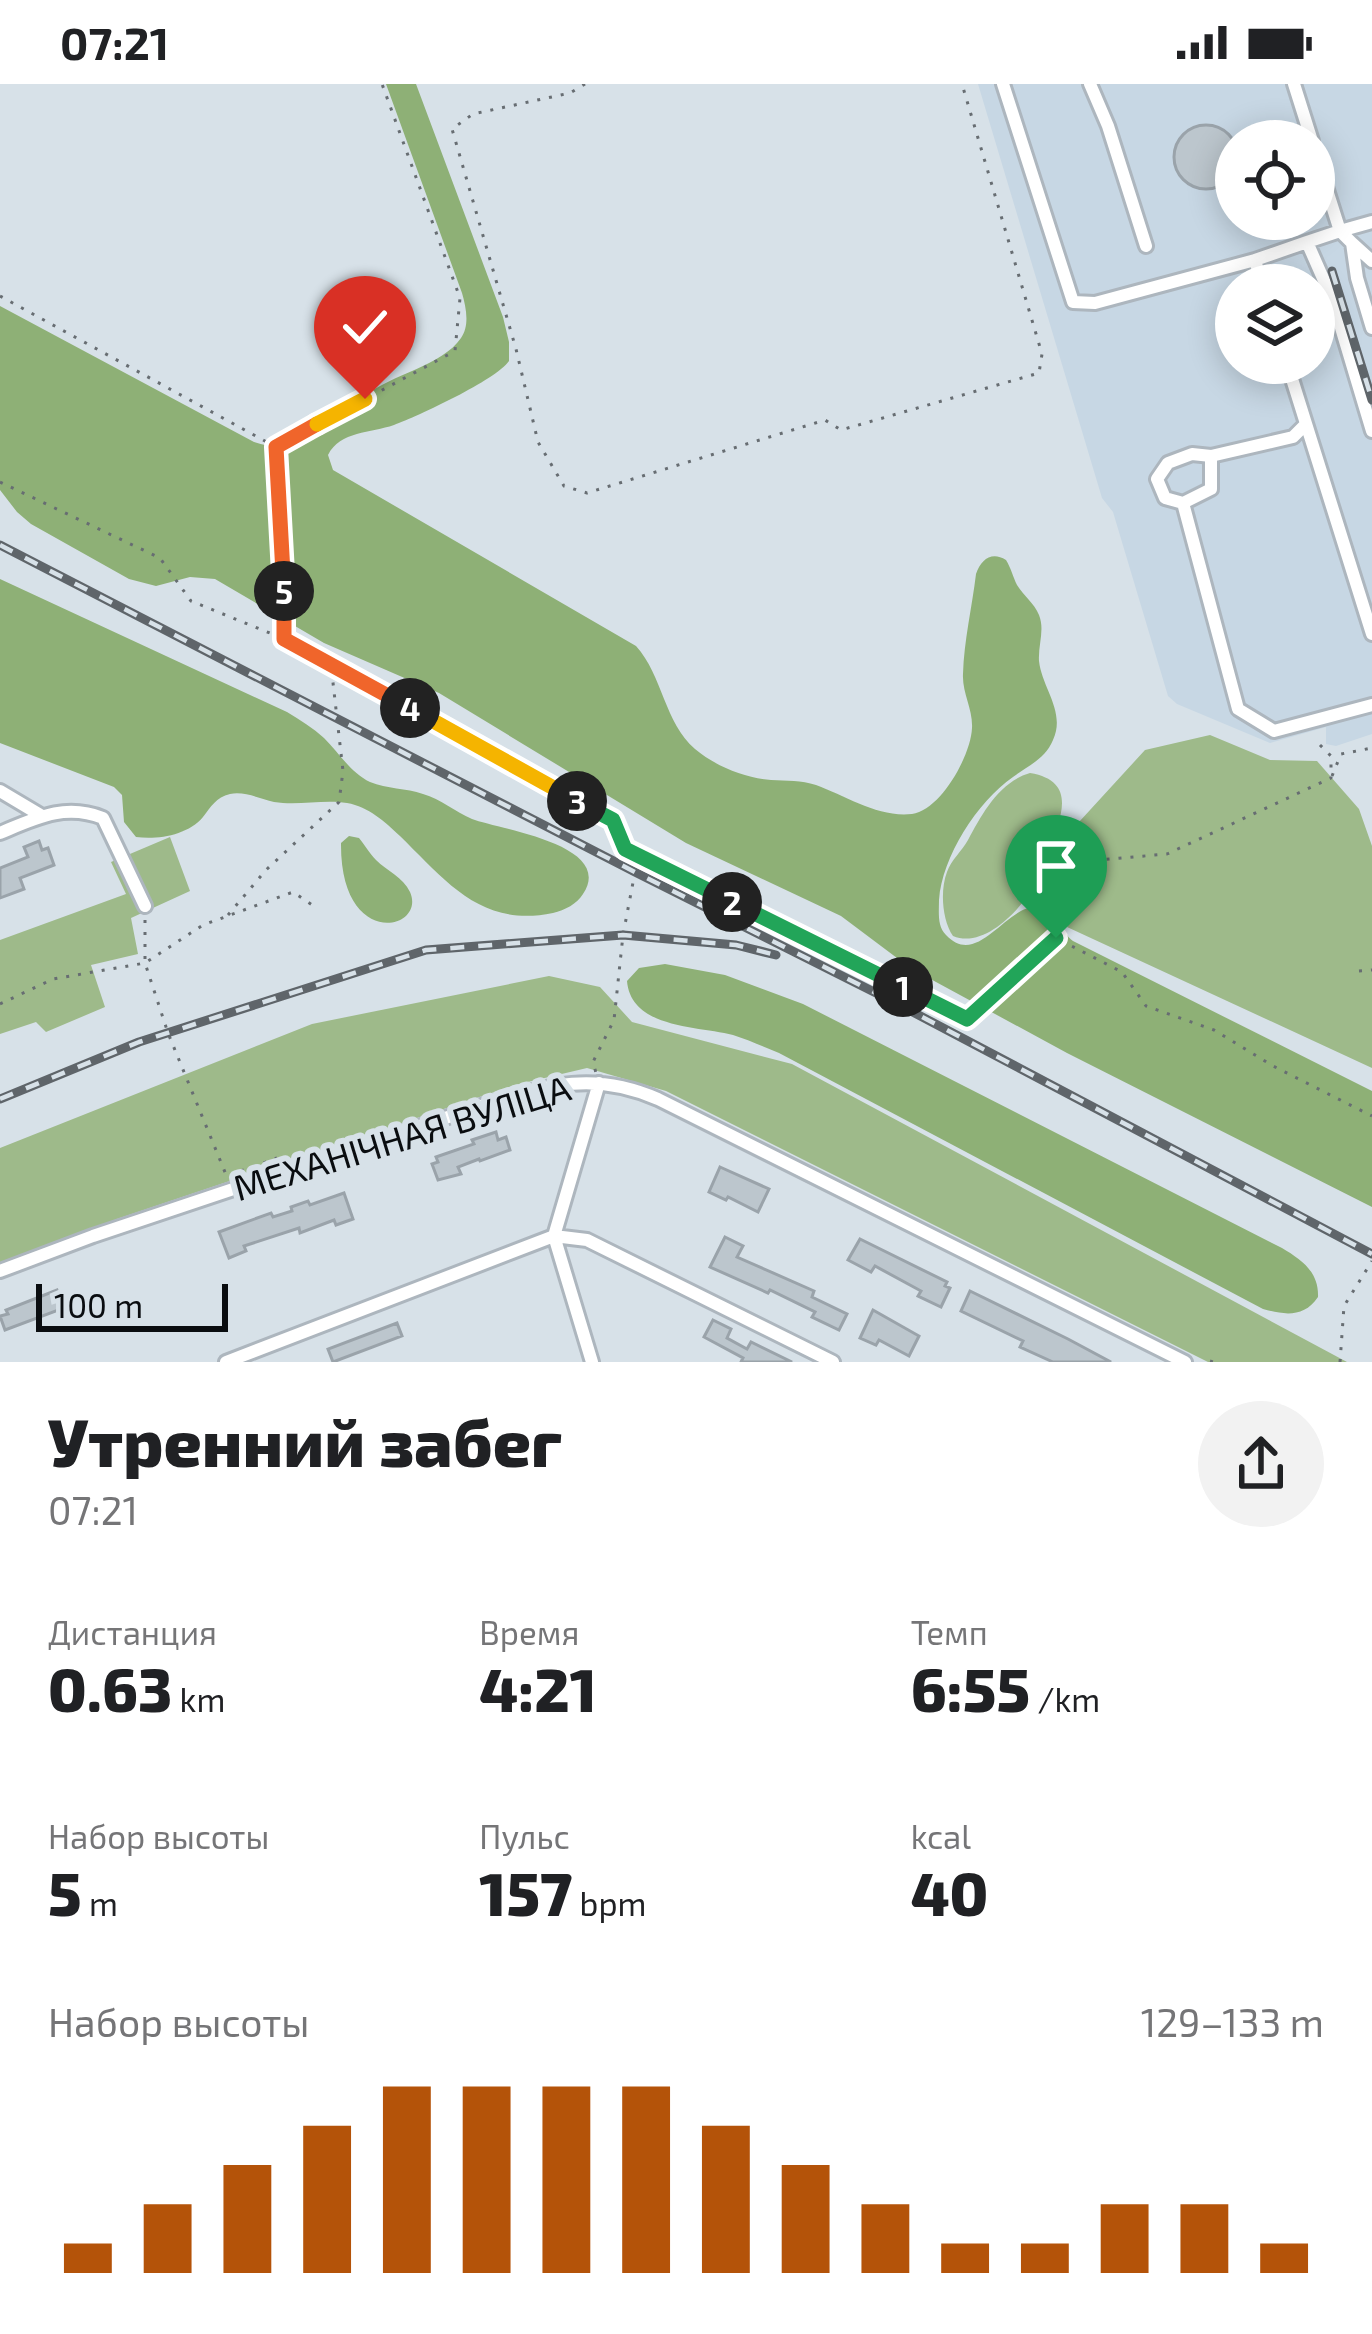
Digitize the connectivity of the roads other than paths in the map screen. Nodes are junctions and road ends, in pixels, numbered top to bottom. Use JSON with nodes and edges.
{"nodes":[{"id":1,"x":1004,"y":84,"type":"edge"},
{"id":2,"x":1090,"y":84,"type":"edge"},
{"id":3,"x":1294,"y":84,"type":"edge"},
{"id":4,"x":1305,"y":120,"type":"edge"},
{"id":5,"x":1335,"y":215,"type":"edge"},
{"id":6,"x":1372,"y":222,"type":"edge"},
{"id":7,"x":1340,"y":231,"type":"junction"},
{"id":8,"x":1307,"y":242,"type":"junction"},
{"id":9,"x":1352,"y":243,"type":"junction"},
{"id":10,"x":1146,"y":246,"type":"dead end"},
{"id":11,"x":1255,"y":260,"type":"junction"},
{"id":12,"x":1372,"y":261,"type":"edge"},
{"id":13,"x":1256,"y":264,"type":"edge"},
{"id":14,"x":1372,"y":328,"type":"edge"},
{"id":15,"x":1294,"y":384,"type":"edge"},
{"id":16,"x":1306,"y":424,"type":"junction"},
{"id":17,"x":1372,"y":431,"type":"edge"},
{"id":18,"x":1211,"y":456,"type":"junction"},
{"id":19,"x":1183,"y":503,"type":"junction"},
{"id":20,"x":1372,"y":634,"type":"edge"},
{"id":21,"x":1372,"y":705,"type":"edge"},
{"id":22,"x":0,"y":791,"type":"edge"},
{"id":23,"x":42,"y":816,"type":"junction"},
{"id":24,"x":0,"y":833,"type":"edge"},
{"id":25,"x":145,"y":906,"type":"road end"},
{"id":26,"x":599,"y":1082,"type":"junction"},
{"id":27,"x":554,"y":1236,"type":"junction"},
{"id":28,"x":0,"y":1271,"type":"edge"},
{"id":29,"x":226,"y":1362,"type":"edge"},
{"id":30,"x":592,"y":1362,"type":"edge"},
{"id":31,"x":832,"y":1362,"type":"edge"},
{"id":32,"x":1186,"y":1362,"type":"edge"}],
"edges":[{"from":1,"to":11,"type":"street"},
{"from":2,"to":10,"type":"street"},
{"from":3,"to":4,"type":"street"},
{"from":5,"to":7,"type":"street"},
{"from":6,"to":7,"type":"street"},
{"from":7,"to":8,"type":"street"},
{"from":7,"to":9,"type":"street"},
{"from":8,"to":11,"type":"street"},
{"from":8,"to":17,"type":"street"},
{"from":9,"to":12,"type":"street"},
{"from":9,"to":14,"type":"street"},
{"from":11,"to":13,"type":"street"},
{"from":15,"to":16,"type":"street"},
{"from":16,"to":18,"type":"street"},
{"from":16,"to":20,"type":"street"},
{"from":18,"to":19,"type":"street"},
{"from":18,"to":19,"type":"street"},
{"from":19,"to":21,"type":"street"},
{"from":22,"to":23,"type":"street"},
{"from":23,"to":24,"type":"street"},
{"from":23,"to":25,"type":"street"},
{"from":26,"to":27,"type":"street"},
{"from":26,"to":28,"type":"street","name":"МЕХАНІЧНАЯ ВУЛІЦА"},
{"from":26,"to":32,"type":"street","name":"МЕХАНІЧНАЯ ВУЛІЦА"},
{"from":27,"to":29,"type":"street"},
{"from":27,"to":30,"type":"street"},
{"from":27,"to":31,"type":"street"}]}
